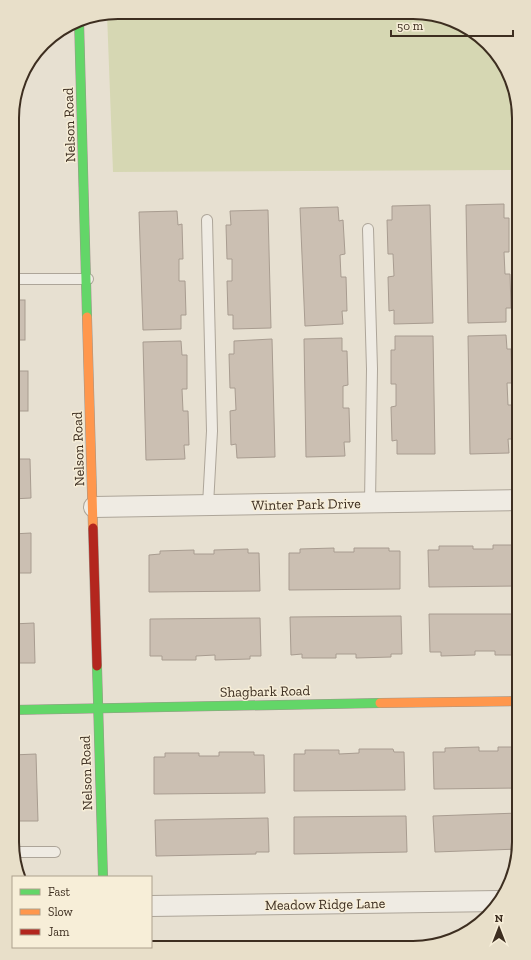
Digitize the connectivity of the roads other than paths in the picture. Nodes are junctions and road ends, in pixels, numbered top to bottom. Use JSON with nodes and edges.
{"nodes":[{"id":1,"x":80,"y":26,"type":"edge"},
{"id":2,"x":207,"y":220,"type":"dead end"},
{"id":3,"x":368,"y":230,"type":"dead end"},
{"id":4,"x":19,"y":279,"type":"edge"},
{"id":5,"x":88,"y":279,"type":"junction"},
{"id":6,"x":512,"y":500,"type":"edge"},
{"id":7,"x":370,"y":502,"type":"junction"},
{"id":8,"x":208,"y":505,"type":"junction"},
{"id":9,"x":94,"y":507,"type":"junction"},
{"id":10,"x":512,"y":701,"type":"edge"},
{"id":11,"x":97,"y":708,"type":"junction"},
{"id":12,"x":19,"y":710,"type":"edge"},
{"id":13,"x":20,"y":852,"type":"edge"},
{"id":14,"x":55,"y":852,"type":"dead end"},
{"id":15,"x":103,"y":876,"type":"edge"},
{"id":16,"x":493,"y":901,"type":"edge"},
{"id":17,"x":152,"y":906,"type":"edge"}],
"edges":[{"from":1,"to":5,"type":"street","name":"Nelson Road"},
{"from":2,"to":8,"type":"lane"},
{"from":3,"to":7,"type":"lane"},
{"from":4,"to":5,"type":"lane"},
{"from":5,"to":9,"type":"street","name":"Nelson Road"},
{"from":6,"to":7,"type":"street","name":"Winter Park Drive"},
{"from":7,"to":8,"type":"street","name":"Winter Park Drive"},
{"from":8,"to":9,"type":"street","name":"Winter Park Drive"},
{"from":9,"to":11,"type":"street","name":"Nelson Road"},
{"from":10,"to":11,"type":"street","name":"Shagbark Road"},
{"from":11,"to":12,"type":"street","name":"Shagbark Road"},
{"from":11,"to":15,"type":"street","name":"Nelson Road"},
{"from":13,"to":14,"type":"lane"},
{"from":16,"to":17,"type":"street","name":"Meadow Ridge Lane"}]}
